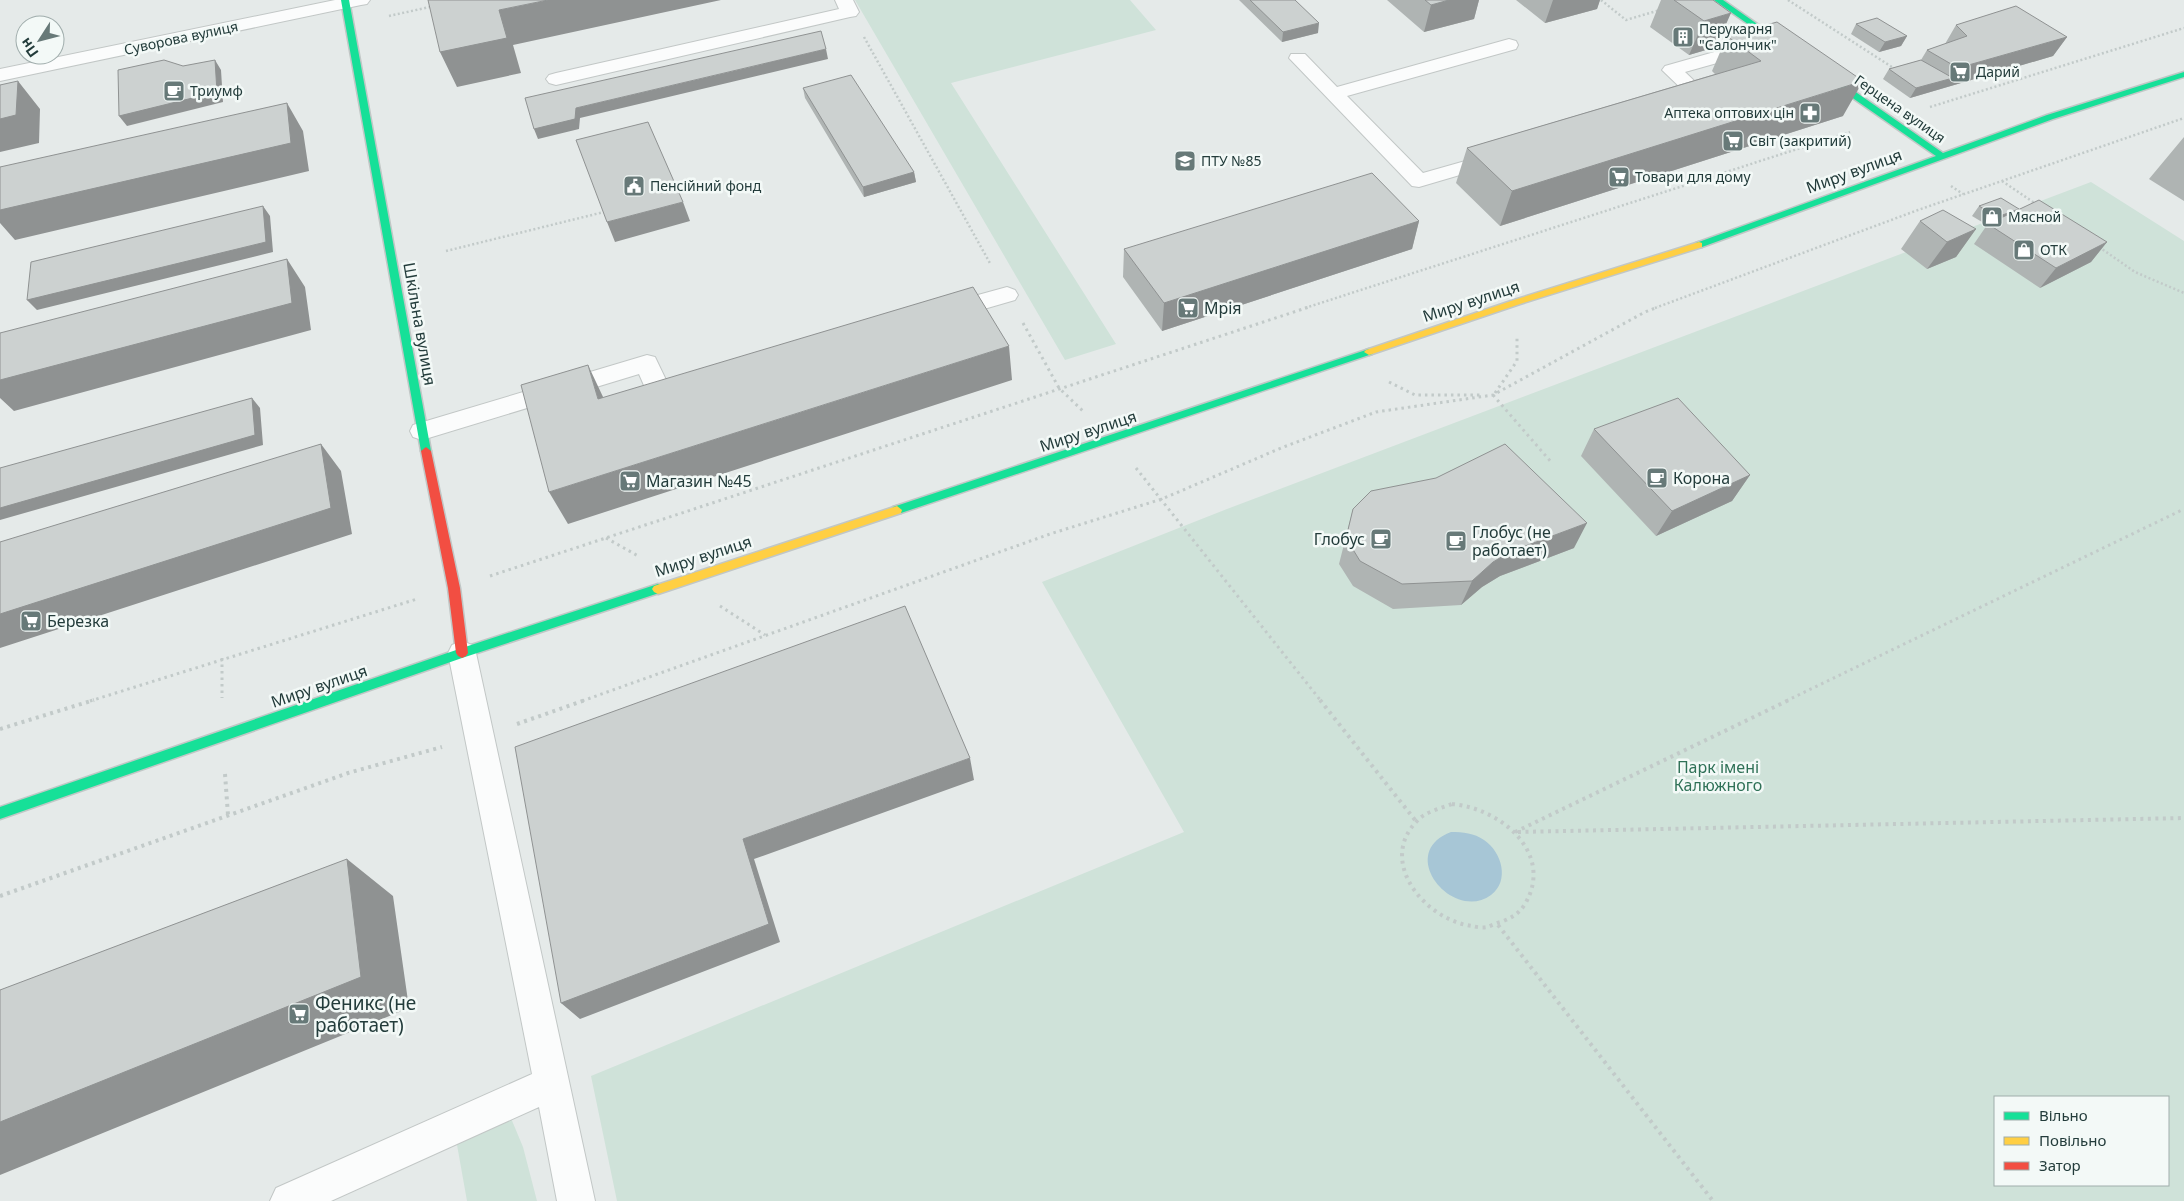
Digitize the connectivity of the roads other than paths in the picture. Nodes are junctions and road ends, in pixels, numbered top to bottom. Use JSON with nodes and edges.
{"nodes":[{"id":1,"x":1718,"y":0,"type":"edge"},
{"id":2,"x":351,"y":1,"type":"edge"},
{"id":3,"x":847,"y":6,"type":"edge"},
{"id":4,"x":1776,"y":40,"type":"junction"},
{"id":5,"x":1509,"y":46,"type":"dead end"},
{"id":6,"x":1796,"y":54,"type":"edge"},
{"id":7,"x":1298,"y":58,"type":"dead end"},
{"id":8,"x":1812,"y":66,"type":"edge"},
{"id":9,"x":2184,"y":74,"type":"edge"},
{"id":10,"x":0,"y":75,"type":"edge"},
{"id":11,"x":556,"y":78,"type":"dead end"},
{"id":12,"x":1334,"y":94,"type":"junction"},
{"id":13,"x":1663,"y":107,"type":"edge"},
{"id":14,"x":1513,"y":153,"type":"edge"},
{"id":15,"x":1942,"y":156,"type":"junction"},
{"id":16,"x":1007,"y":295,"type":"road end"},
{"id":17,"x":923,"y":319,"type":"edge"},
{"id":18,"x":706,"y":380,"type":"edge"},
{"id":19,"x":422,"y":431,"type":"junction"},
{"id":20,"x":462,"y":653,"type":"junction"},
{"id":21,"x":0,"y":813,"type":"edge"},
{"id":22,"x":553,"y":1083,"type":"junction"},
{"id":23,"x":289,"y":1201,"type":"edge"},
{"id":24,"x":576,"y":1201,"type":"edge"}],
"edges":[{"from":1,"to":4,"type":"street"},
{"from":2,"to":10,"type":"street","name":"Суворова вулиця"},
{"from":2,"to":19,"type":"street","name":"Шкільна вулиця"},
{"from":3,"to":11,"type":"street"},
{"from":4,"to":6,"type":"street"},
{"from":4,"to":13,"type":"street"},
{"from":5,"to":12,"type":"street"},
{"from":7,"to":12,"type":"street"},
{"from":8,"to":15,"type":"street","name":"Герцена вулиця"},
{"from":9,"to":15,"type":"street","name":"Миру вулиця"},
{"from":12,"to":14,"type":"street"},
{"from":15,"to":20,"type":"street","name":"Миру вулиця"},
{"from":16,"to":17,"type":"street"},
{"from":18,"to":19,"type":"street"},
{"from":19,"to":20,"type":"street","name":"Шкільна вулиця"},
{"from":20,"to":21,"type":"street","name":"Миру вулиця"},
{"from":20,"to":22,"type":"street"},
{"from":22,"to":23,"type":"street"},
{"from":22,"to":24,"type":"street"}]}
